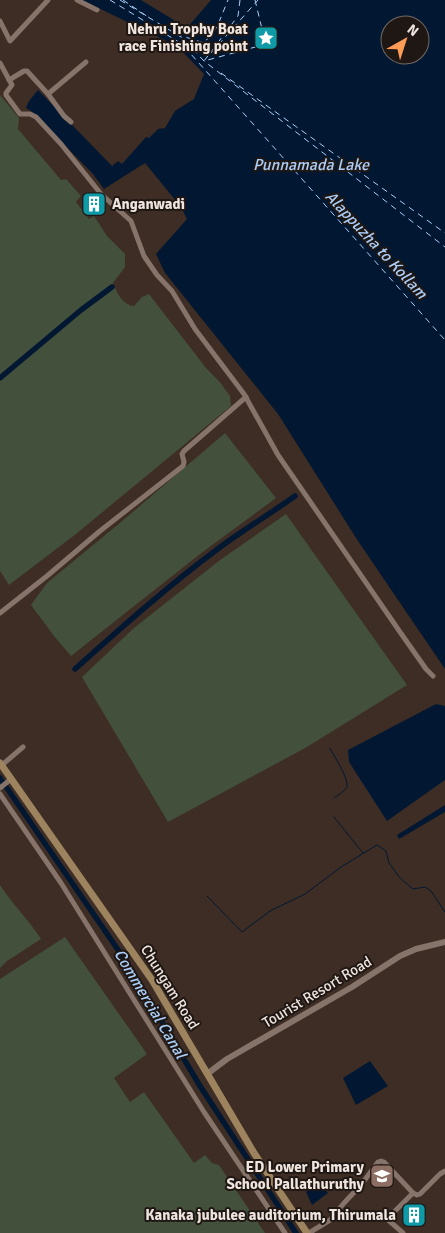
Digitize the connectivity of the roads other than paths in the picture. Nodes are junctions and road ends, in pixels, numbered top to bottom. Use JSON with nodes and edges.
{"nodes":[{"id":1,"x":48,"y":0,"type":"edge"},
{"id":2,"x":77,"y":0,"type":"edge"},
{"id":3,"x":97,"y":10,"type":"dead end"},
{"id":4,"x":0,"y":22,"type":"edge"},
{"id":5,"x":262,"y":30,"type":"dead end"},
{"id":6,"x":271,"y":46,"type":"dead end"},
{"id":7,"x":86,"y":62,"type":"dead end"},
{"id":8,"x":0,"y":63,"type":"edge"},
{"id":9,"x":9,"y":80,"type":"junction"},
{"id":10,"x":48,"y":94,"type":"junction"},
{"id":11,"x":71,"y":122,"type":"dead end"},
{"id":12,"x":246,"y":397,"type":"junction"},
{"id":13,"x":0,"y":613,"type":"edge"},
{"id":14,"x":433,"y":676,"type":"dead end"},
{"id":15,"x":23,"y":747,"type":"dead end"},
{"id":16,"x":1,"y":764,"type":"edge"},
{"id":17,"x":10,"y":780,"type":"junction"},
{"id":18,"x":0,"y":788,"type":"edge"},
{"id":19,"x":0,"y":794,"type":"edge"},
{"id":20,"x":445,"y":942,"type":"edge"},
{"id":21,"x":207,"y":1074,"type":"junction"},
{"id":22,"x":445,"y":1171,"type":"edge"},
{"id":23,"x":413,"y":1193,"type":"junction"},
{"id":24,"x":285,"y":1233,"type":"edge"},
{"id":25,"x":308,"y":1233,"type":"edge"},
{"id":26,"x":403,"y":1233,"type":"edge"}],
"edges":[{"from":1,"to":4,"type":"street"},
{"from":2,"to":3,"type":"street"},
{"from":5,"to":6,"type":"street"},
{"from":7,"to":10,"type":"street"},
{"from":8,"to":9,"type":"street"},
{"from":9,"to":10,"type":"street"},
{"from":9,"to":12,"type":"street"},
{"from":10,"to":11,"type":"street"},
{"from":12,"to":13,"type":"street"},
{"from":12,"to":14,"type":"street"},
{"from":15,"to":16,"type":"street"},
{"from":16,"to":17,"type":"main road","name":"Chungam Road"},
{"from":17,"to":18,"type":"street"},
{"from":17,"to":21,"type":"main road","name":"Chungam Road"},
{"from":19,"to":24,"type":"street"},
{"from":20,"to":21,"type":"street","name":"Tourist Resort Road"},
{"from":21,"to":25,"type":"main road","name":"Chungam Road"},
{"from":22,"to":23,"type":"street"},
{"from":23,"to":25,"type":"street"},
{"from":23,"to":26,"type":"street"}]}
